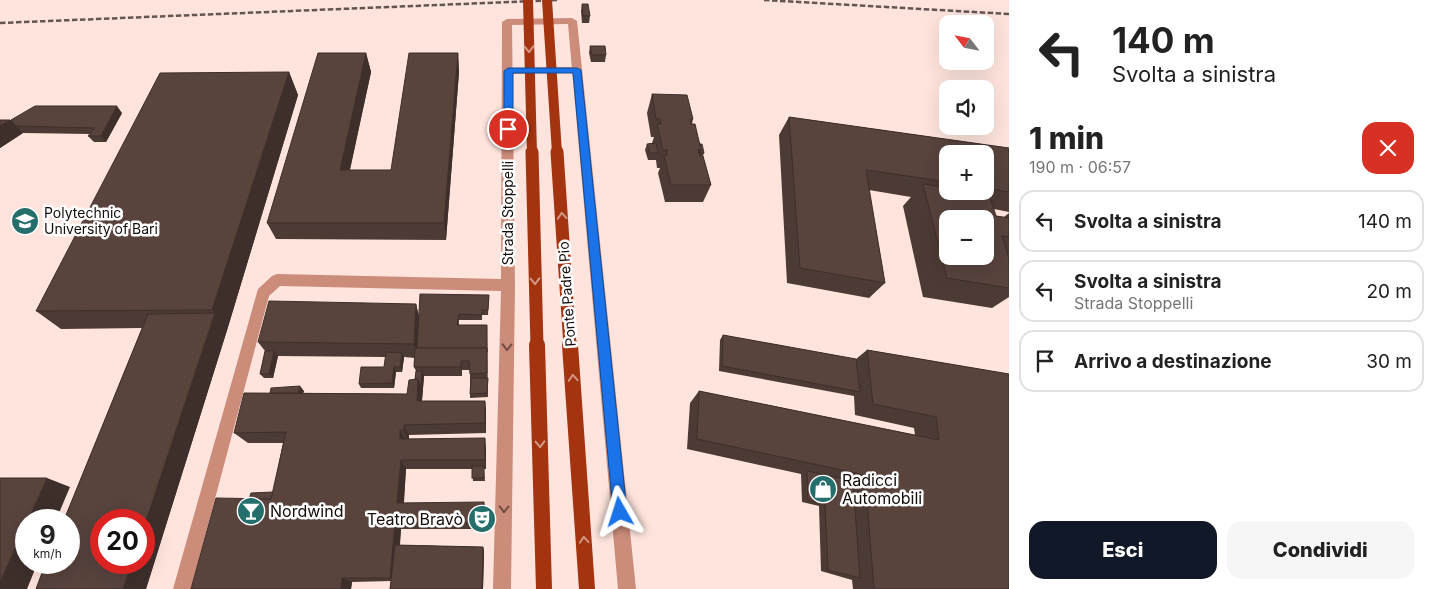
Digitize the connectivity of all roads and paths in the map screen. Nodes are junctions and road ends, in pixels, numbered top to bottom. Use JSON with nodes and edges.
{"nodes":[{"id":1,"x":528,"y":0,"type":"edge"},
{"id":2,"x":548,"y":0,"type":"edge"},
{"id":3,"x":577,"y":70,"type":"junction"},
{"id":4,"x":508,"y":71,"type":"junction"},
{"id":5,"x":508,"y":285,"type":"junction"},
{"id":6,"x":182,"y":589,"type":"edge"},
{"id":7,"x":502,"y":589,"type":"edge"},
{"id":8,"x":544,"y":589,"type":"edge"},
{"id":9,"x":587,"y":589,"type":"edge"},
{"id":10,"x":628,"y":589,"type":"edge"}],
"edges":[{"from":1,"to":8,"type":"main road","name":"Ponte Padre Pio","one_way":true,"bridge":true},
{"from":9,"to":2,"type":"main road","name":"Ponte Padre Pio","one_way":true,"bridge":true},
{"from":3,"to":4,"type":"street"},
{"from":3,"to":4,"type":"lane","name":"Strada Stoppelli"},
{"from":3,"to":10,"type":"lane","name":"Strada Stoppelli"},
{"from":4,"to":5,"type":"lane","name":"Strada Stoppelli"},
{"from":5,"to":6,"type":"lane"},
{"from":5,"to":7,"type":"lane","name":"Strada Stoppelli","one_way":true}]}
